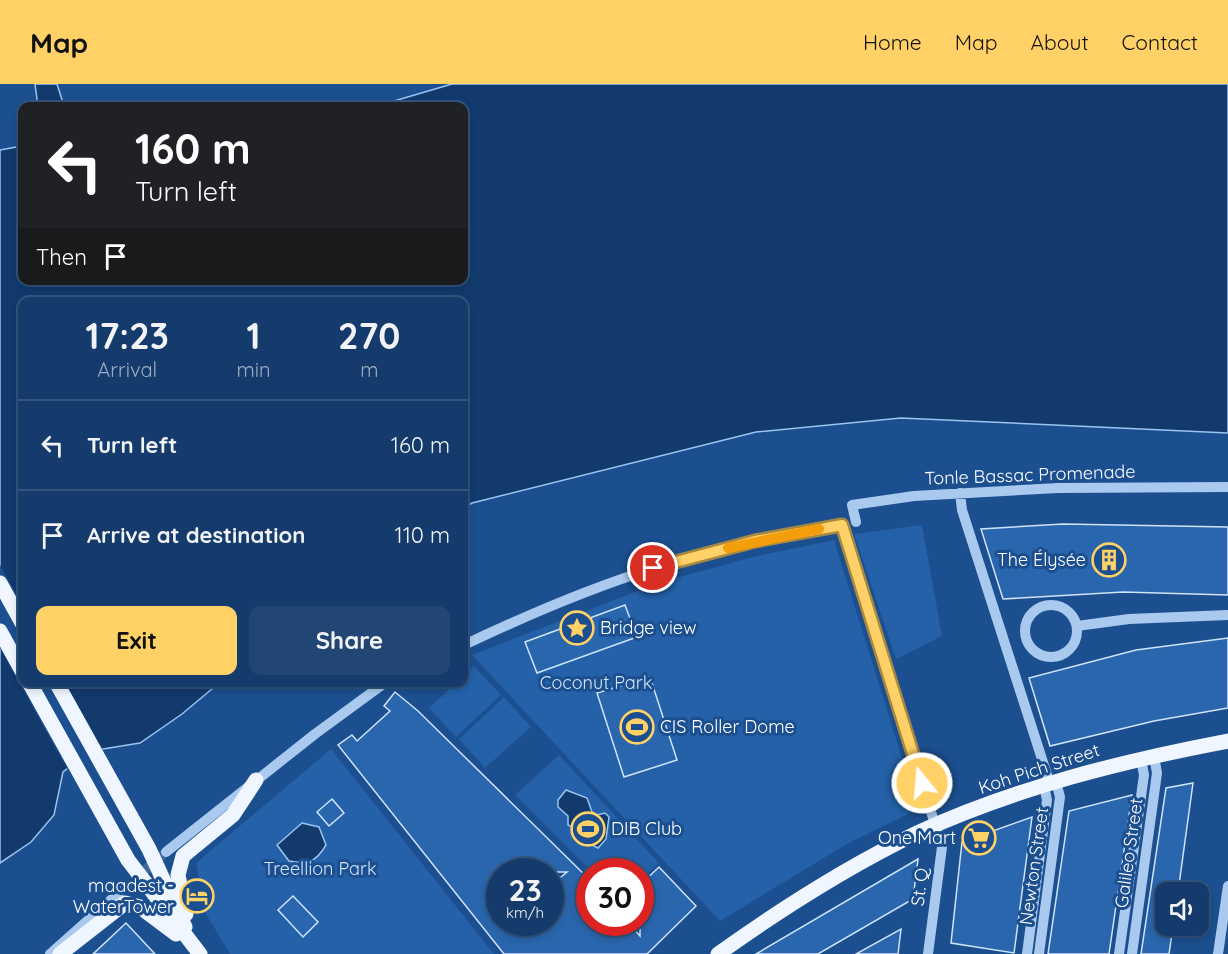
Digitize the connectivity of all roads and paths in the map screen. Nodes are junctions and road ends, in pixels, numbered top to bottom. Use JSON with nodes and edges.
{"nodes":[{"id":1,"x":1228,"y":487,"type":"edge"},
{"id":2,"x":960,"y":493,"type":"junction"},
{"id":3,"x":855,"y":522,"type":"dead end"},
{"id":4,"x":0,"y":583,"type":"edge"},
{"id":5,"x":1228,"y":615,"type":"edge"},
{"id":6,"x":18,"y":616,"type":"edge"},
{"id":7,"x":1077,"y":626,"type":"junction"},
{"id":8,"x":0,"y":631,"type":"edge"},
{"id":9,"x":1025,"y":636,"type":"junction"},
{"id":10,"x":1004,"y":641,"type":"junction"},
{"id":11,"x":468,"y":643,"type":"edge"},
{"id":12,"x":18,"y":664,"type":"edge"},
{"id":13,"x":32,"y":687,"type":"edge"},
{"id":14,"x":59,"y":687,"type":"edge"},
{"id":15,"x":378,"y":687,"type":"edge"},
{"id":16,"x":1228,"y":741,"type":"edge"},
{"id":17,"x":1148,"y":757,"type":"junction"},
{"id":18,"x":256,"y":780,"type":"junction"},
{"id":19,"x":1050,"y":784,"type":"junction"},
{"id":20,"x":936,"y":826,"type":"junction"},
{"id":21,"x":166,"y":852,"type":"tunnel mouth"},
{"id":22,"x":1228,"y":886,"type":"edge"},
{"id":23,"x":122,"y":890,"type":"tunnel mouth"},
{"id":24,"x":196,"y":950,"type":"edge"},
{"id":25,"x":50,"y":954,"type":"edge"},
{"id":26,"x":60,"y":954,"type":"edge"},
{"id":27,"x":718,"y":954,"type":"edge"},
{"id":28,"x":928,"y":954,"type":"edge"},
{"id":29,"x":1027,"y":954,"type":"edge"},
{"id":30,"x":1039,"y":954,"type":"edge"},
{"id":31,"x":1119,"y":954,"type":"edge"},
{"id":32,"x":1132,"y":954,"type":"edge"},
{"id":33,"x":1218,"y":954,"type":"edge"}],
"edges":[{"from":1,"to":2,"type":"street","name":"Tonle Bassac Promenade"},
{"from":2,"to":3,"type":"street","name":"Tonle Bassac Promenade"},
{"from":2,"to":10,"type":"street"},
{"from":4,"to":6,"type":"main road"},
{"from":5,"to":7,"type":"street"},
{"from":7,"to":9,"type":"street"},
{"from":7,"to":9,"type":"street"},
{"from":8,"to":12,"type":"main road"},
{"from":9,"to":10,"type":"street"},
{"from":10,"to":19,"type":"street"},
{"from":11,"to":20,"type":"street","name":"St. Q"},
{"from":13,"to":24,"type":"main road"},
{"from":14,"to":24,"type":"main road"},
{"from":15,"to":18,"type":"street"},
{"from":16,"to":17,"type":"main road","name":"Koh Pich Street"},
{"from":17,"to":19,"type":"main road","name":"Koh Pich Street"},
{"from":17,"to":31,"type":"street","name":"Galileo Street"},
{"from":17,"to":32,"type":"street","name":"Galileo Street"},
{"from":18,"to":21,"type":"street"},
{"from":18,"to":24,"type":"main road"},
{"from":19,"to":20,"type":"main road","name":"Koh Pich Street"},
{"from":19,"to":29,"type":"street"},
{"from":19,"to":30,"type":"street","name":"Newton Street"},
{"from":20,"to":27,"type":"main road","name":"Koh Pich Street"},
{"from":20,"to":28,"type":"street","name":"St. Q"},
{"from":22,"to":33,"type":"street"},
{"from":23,"to":25,"type":"street"},
{"from":24,"to":26,"type":"main road"}]}
